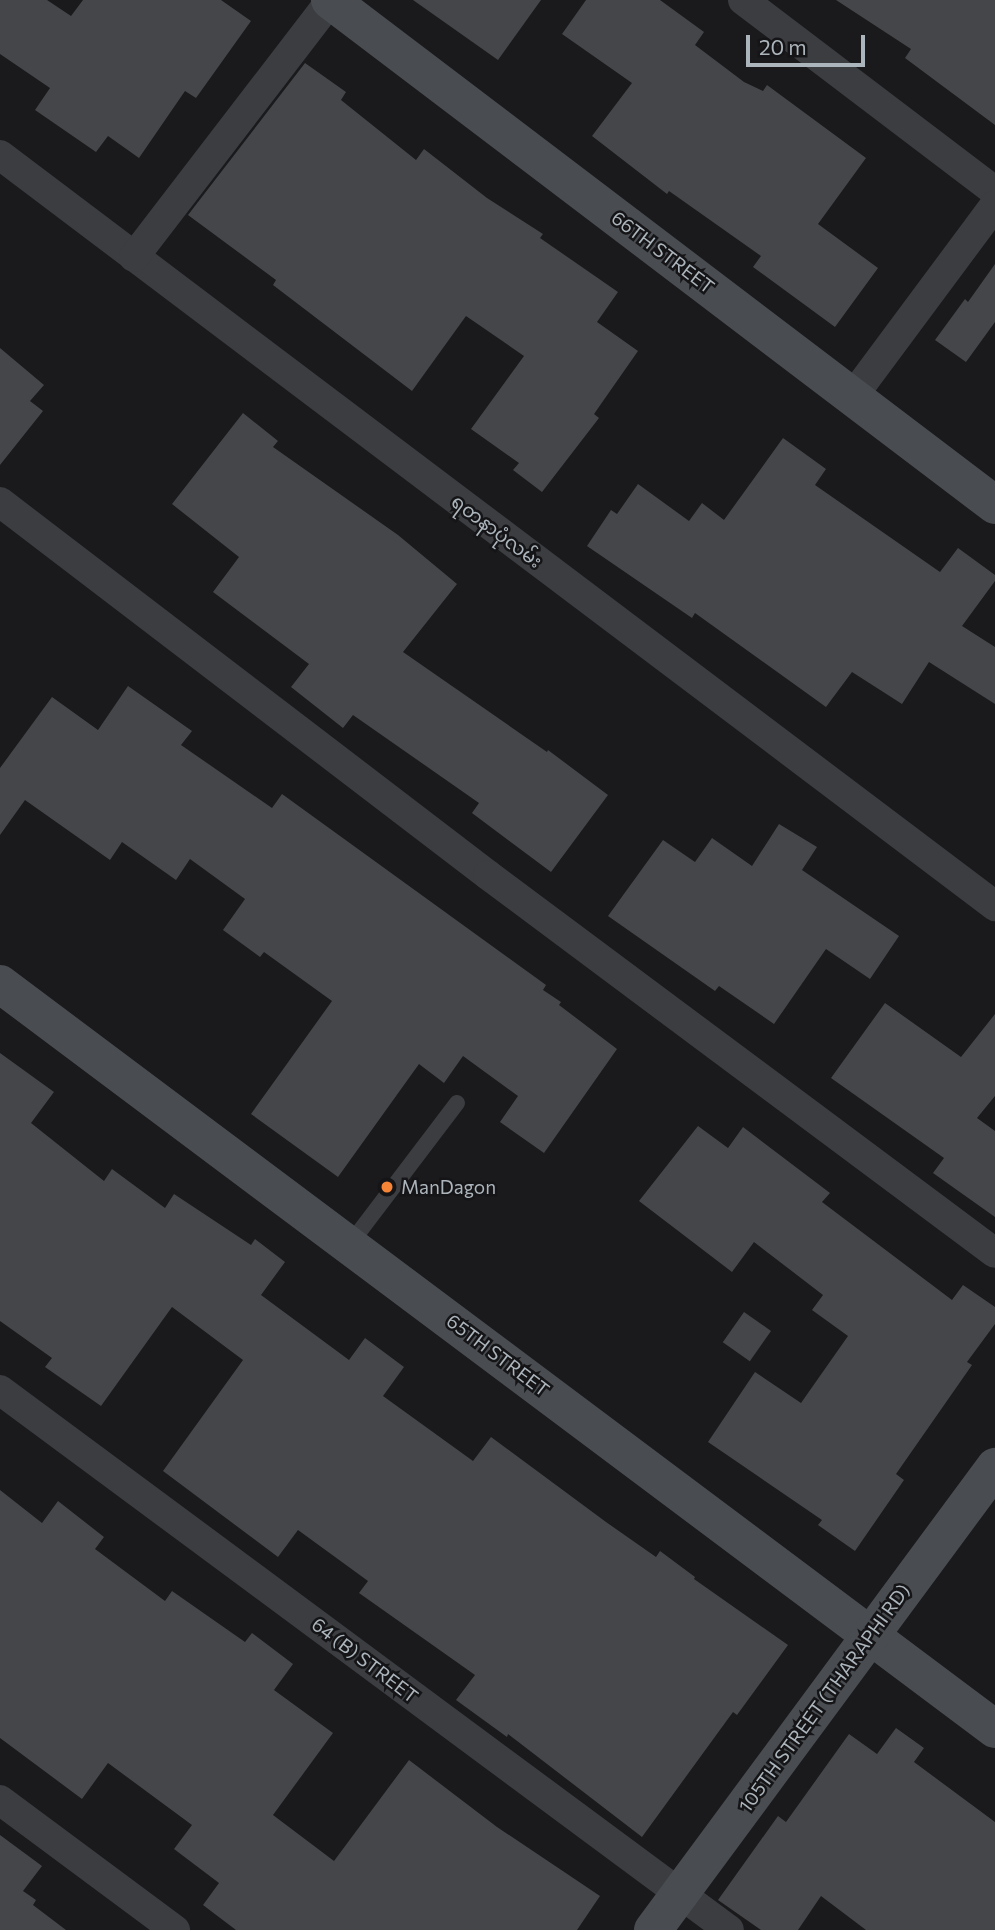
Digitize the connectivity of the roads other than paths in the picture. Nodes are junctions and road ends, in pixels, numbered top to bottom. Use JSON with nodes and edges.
{"nodes":[{"id":1,"x":331,"y":0,"type":"edge"},
{"id":2,"x":743,"y":0,"type":"edge"},
{"id":3,"x":0,"y":155,"type":"edge"},
{"id":4,"x":995,"y":191,"type":"edge"},
{"id":5,"x":995,"y":205,"type":"edge"},
{"id":6,"x":134,"y":257,"type":"junction"},
{"id":7,"x":853,"y":396,"type":"junction"},
{"id":8,"x":0,"y":502,"type":"edge"},
{"id":9,"x":995,"y":505,"type":"edge"},
{"id":10,"x":995,"y":906,"type":"edge"},
{"id":11,"x":0,"y":984,"type":"edge"},
{"id":12,"x":457,"y":1103,"type":"dead end"},
{"id":13,"x":349,"y":1244,"type":"junction"},
{"id":14,"x":995,"y":1253,"type":"edge"},
{"id":15,"x":0,"y":1390,"type":"edge"},
{"id":16,"x":995,"y":1467,"type":"edge"},
{"id":17,"x":871,"y":1634,"type":"junction"},
{"id":18,"x":995,"y":1729,"type":"edge"},
{"id":19,"x":0,"y":1800,"type":"edge"},
{"id":20,"x":680,"y":1893,"type":"junction"},
{"id":21,"x":175,"y":1930,"type":"edge"},
{"id":22,"x":653,"y":1930,"type":"edge"},
{"id":23,"x":729,"y":1930,"type":"edge"}],
"edges":[{"from":1,"to":6,"type":"street"},
{"from":1,"to":7,"type":"street","name":"66TH STREET"},
{"from":2,"to":4,"type":"street"},
{"from":3,"to":6,"type":"street","name":"ရတနာပုံလမ်း"},
{"from":5,"to":7,"type":"street"},
{"from":6,"to":10,"type":"street","name":"ရတနာပုံလမ်း"},
{"from":7,"to":9,"type":"street","name":"66TH STREET"},
{"from":8,"to":14,"type":"street"},
{"from":11,"to":13,"type":"street","name":"65TH STREET"},
{"from":12,"to":13,"type":"lane"},
{"from":13,"to":17,"type":"street","name":"65TH STREET"},
{"from":15,"to":20,"type":"street","name":"64 (B) STREET"},
{"from":16,"to":17,"type":"street","name":"105TH STREET (THARAPHI RD)"},
{"from":17,"to":18,"type":"street","name":"65TH STREET"},
{"from":17,"to":20,"type":"street","name":"105TH STREET (THARAPHI RD)"},
{"from":19,"to":21,"type":"street"},
{"from":20,"to":22,"type":"street","name":"105TH STREET (THARAPHI RD)"},
{"from":20,"to":23,"type":"street","name":"64 (B) STREET"}]}
